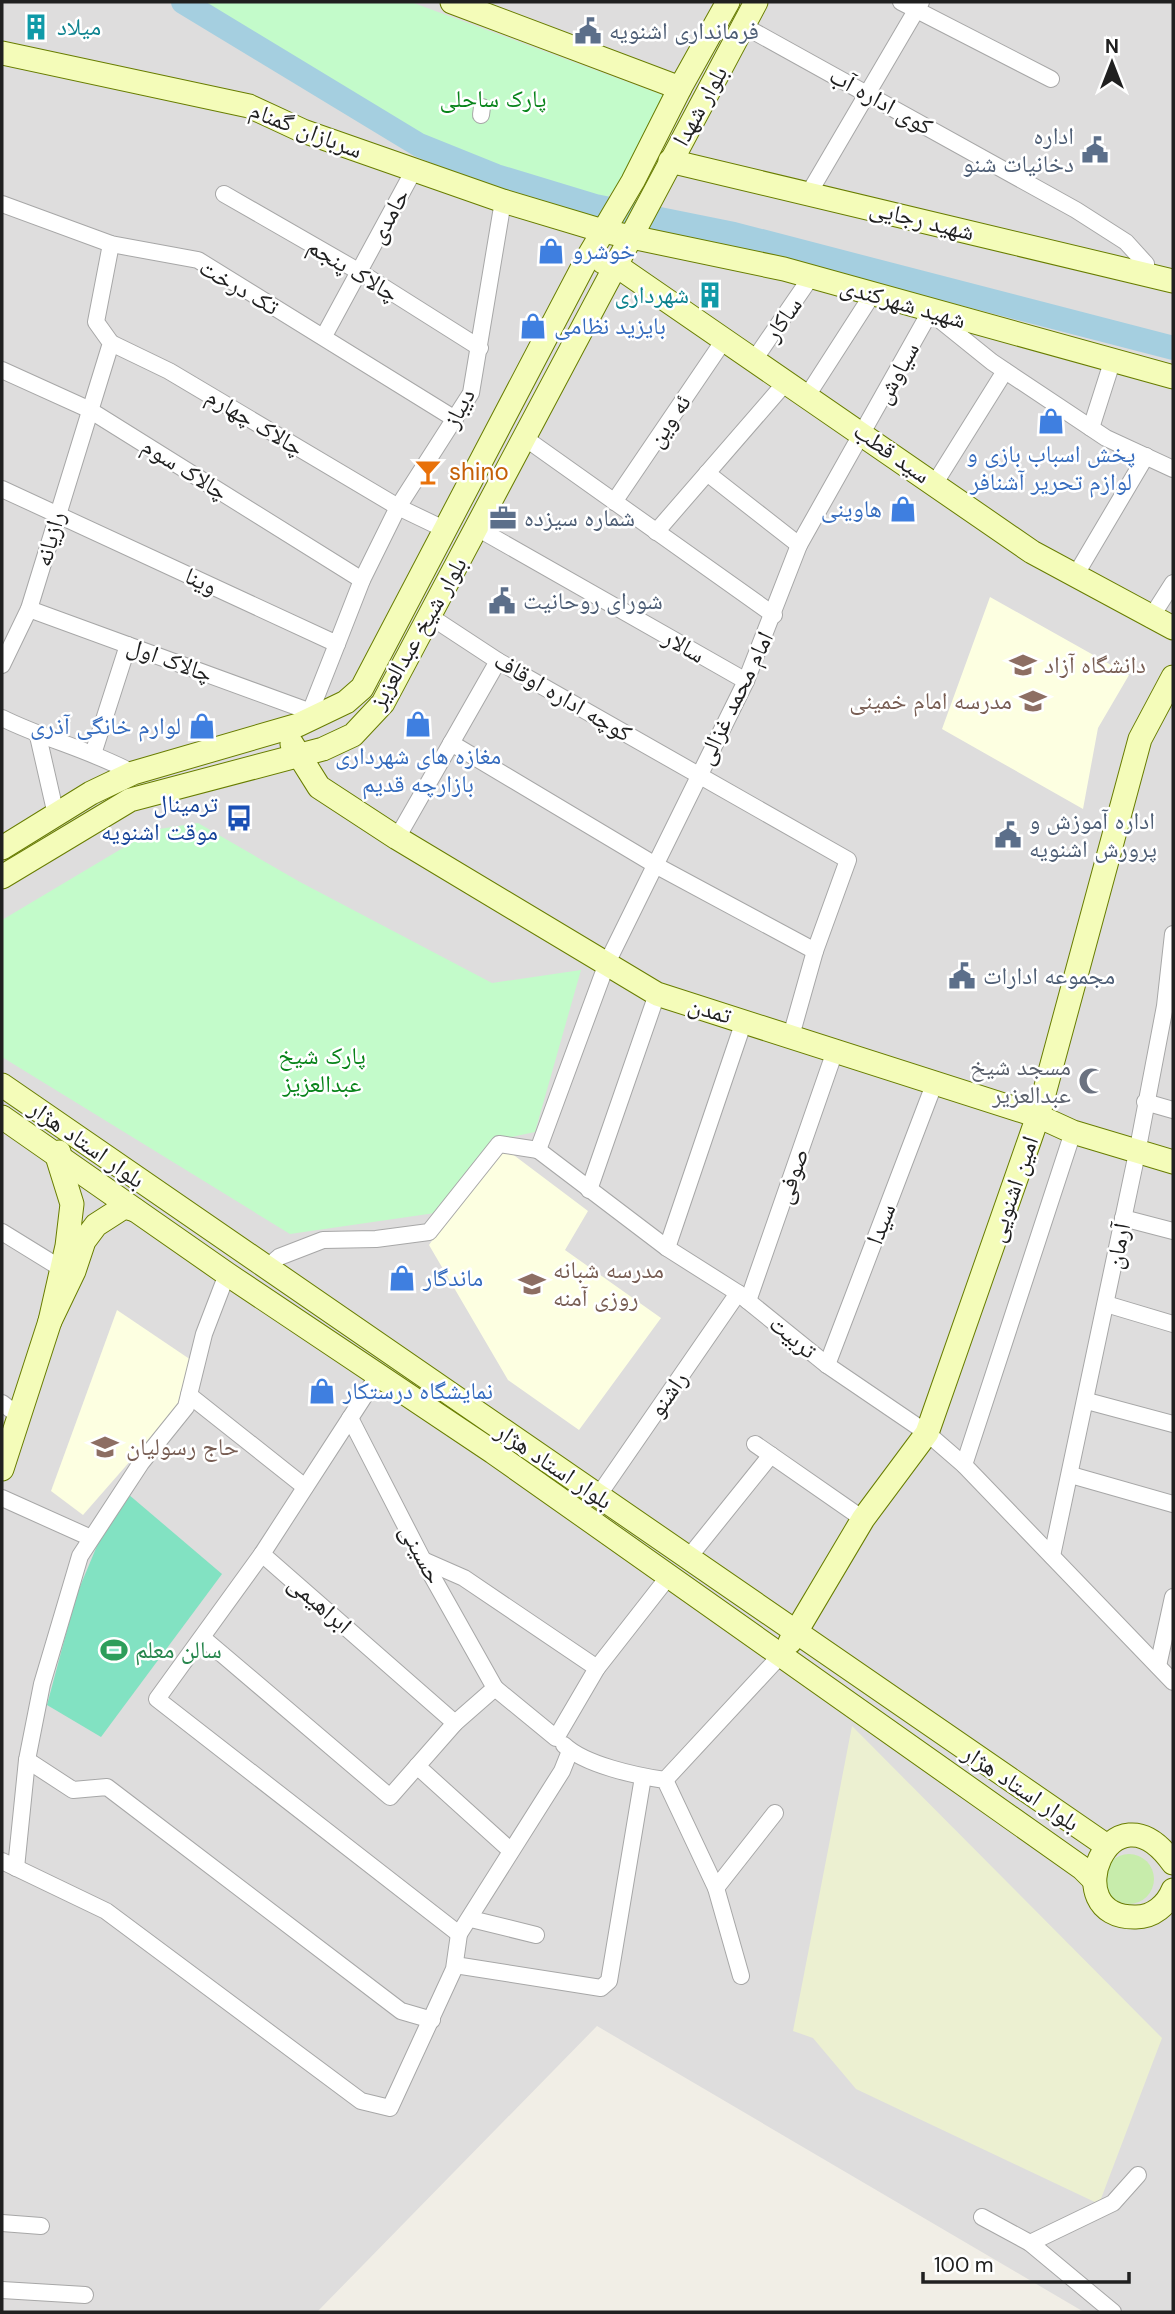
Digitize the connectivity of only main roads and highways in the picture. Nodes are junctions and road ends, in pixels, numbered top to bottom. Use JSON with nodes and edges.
{"nodes":[{"id":1,"x":452,"y":2,"type":"edge"},
{"id":2,"x":729,"y":2,"type":"edge"},
{"id":3,"x":756,"y":2,"type":"edge"},
{"id":4,"x":487,"y":8,"type":"edge"},
{"id":5,"x":2,"y":53,"type":"edge"},
{"id":6,"x":680,"y":88,"type":"junction"},
{"id":7,"x":670,"y":161,"type":"junction"},
{"id":8,"x":607,"y":224,"type":"junction"},
{"id":9,"x":637,"y":225,"type":"junction"},
{"id":10,"x":588,"y":257,"type":"junction"},
{"id":11,"x":617,"y":266,"type":"junction"},
{"id":12,"x":1173,"y":281,"type":"edge"},
{"id":13,"x":1173,"y":377,"type":"edge"},
{"id":14,"x":1173,"y":628,"type":"edge"},
{"id":15,"x":1173,"y":677,"type":"edge"},
{"id":16,"x":282,"y":729,"type":"junction"},
{"id":17,"x":300,"y":756,"type":"junction"},
{"id":18,"x":2,"y":848,"type":"edge"},
{"id":19,"x":2,"y":877,"type":"edge"},
{"id":20,"x":2,"y":1086,"type":"edge"},
{"id":21,"x":1038,"y":1116,"type":"junction"},
{"id":22,"x":2,"y":1117,"type":"edge"},
{"id":23,"x":71,"y":1134,"type":"junction"},
{"id":24,"x":57,"y":1156,"type":"junction"},
{"id":25,"x":1173,"y":1162,"type":"edge"},
{"id":26,"x":114,"y":1163,"type":"junction"},
{"id":27,"x":114,"y":1196,"type":"junction"},
{"id":28,"x":135,"y":1210,"type":"junction"},
{"id":29,"x":96,"y":1225,"type":"junction"},
{"id":30,"x":242,"y":1252,"type":"junction"},
{"id":31,"x":227,"y":1275,"type":"junction"},
{"id":32,"x":50,"y":1321,"type":"junction"},
{"id":33,"x":10,"y":1410,"type":"edge"},
{"id":34,"x":2,"y":1469,"type":"edge"},
{"id":35,"x":797,"y":1630,"type":"junction"},
{"id":36,"x":780,"y":1656,"type":"junction"},
{"id":37,"x":1166,"y":1843,"type":"edge"},
{"id":38,"x":1107,"y":1846,"type":"junction"},
{"id":39,"x":1173,"y":1863,"type":"edge"},
{"id":40,"x":1094,"y":1880,"type":"junction"},
{"id":41,"x":1170,"y":1898,"type":"edge"}],
"edges":[{"from":1,"to":4,"type":"main road"},
{"from":2,"to":6,"type":"main road","name":"بلوار شهدا"},
{"from":3,"to":7,"type":"main road","name":"بلوار شهدا"},
{"from":4,"to":6,"type":"main road"},
{"from":5,"to":8,"type":"main road","name":"سربازان گمنام"},
{"from":6,"to":8,"type":"main road","name":"بلوار شهدا"},
{"from":7,"to":9,"type":"main road","name":"بلوار شهدا"},
{"from":7,"to":12,"type":"main road","name":"شهید رجایی"},
{"from":8,"to":9,"type":"main road","name":"شهید شهرکندی"},
{"from":8,"to":10,"type":"main road","name":"بلوار شیخ عبدالعزیز"},
{"from":9,"to":11,"type":"main road","name":"بلوار شیخ عبدالعزیز"},
{"from":9,"to":13,"type":"main road","name":"شهید شهرکندی"},
{"from":10,"to":11,"type":"main road","name":"سید قطب"},
{"from":10,"to":16,"type":"main road","name":"بلوار شیخ عبدالعزیز"},
{"from":11,"to":14,"type":"main road","name":"سید قطب"},
{"from":11,"to":17,"type":"main road","name":"بلوار شیخ عبدالعزیز"},
{"from":15,"to":21,"type":"main road","name":"امین اشنویی"},
{"from":16,"to":17,"type":"main road","name":"تمدن"},
{"from":16,"to":18,"type":"main road","name":"بلوار شیخ عبدالعزیز"},
{"from":17,"to":19,"type":"main road","name":"بلوار شیخ عبدالعزیز"},
{"from":17,"to":21,"type":"main road","name":"تمدن"},
{"from":20,"to":23,"type":"main road","name":"بلوار استاد هژار"},
{"from":21,"to":25,"type":"main road","name":"تمدن"},
{"from":21,"to":35,"type":"main road","name":"امین اشنویی"},
{"from":22,"to":24,"type":"main road","name":"بلوار استاد هژار"},
{"from":23,"to":24,"type":"main road"},
{"from":23,"to":26,"type":"main road","name":"بلوار استاد هژار"},
{"from":24,"to":27,"type":"main road","name":"بلوار استاد هژار"},
{"from":24,"to":32,"type":"main road"},
{"from":26,"to":27,"type":"main road"},
{"from":26,"to":30,"type":"main road","name":"بلوار استاد هژار"},
{"from":27,"to":28,"type":"main road","name":"بلوار استاد هژار"},
{"from":27,"to":29,"type":"main road"},
{"from":28,"to":29,"type":"main road"},
{"from":28,"to":31,"type":"main road","name":"بلوار استاد هژار"},
{"from":29,"to":32,"type":"main road"},
{"from":30,"to":31,"type":"main road"},
{"from":30,"to":35,"type":"main road","name":"بلوار استاد هژار"},
{"from":31,"to":36,"type":"main road","name":"بلوار استاد هژار"},
{"from":32,"to":33,"type":"main road"},
{"from":33,"to":34,"type":"main road"},
{"from":35,"to":36,"type":"main road","name":"امین اشنویی"},
{"from":35,"to":38,"type":"main road","name":"بلوار استاد هژار"},
{"from":36,"to":40,"type":"main road","name":"بلوار استاد هژار"},
{"from":37,"to":38,"type":"main road"},
{"from":37,"to":39,"type":"main road"},
{"from":38,"to":40,"type":"main road"},
{"from":40,"to":41,"type":"main road","name":"بلوار استاد هژار"}]}
